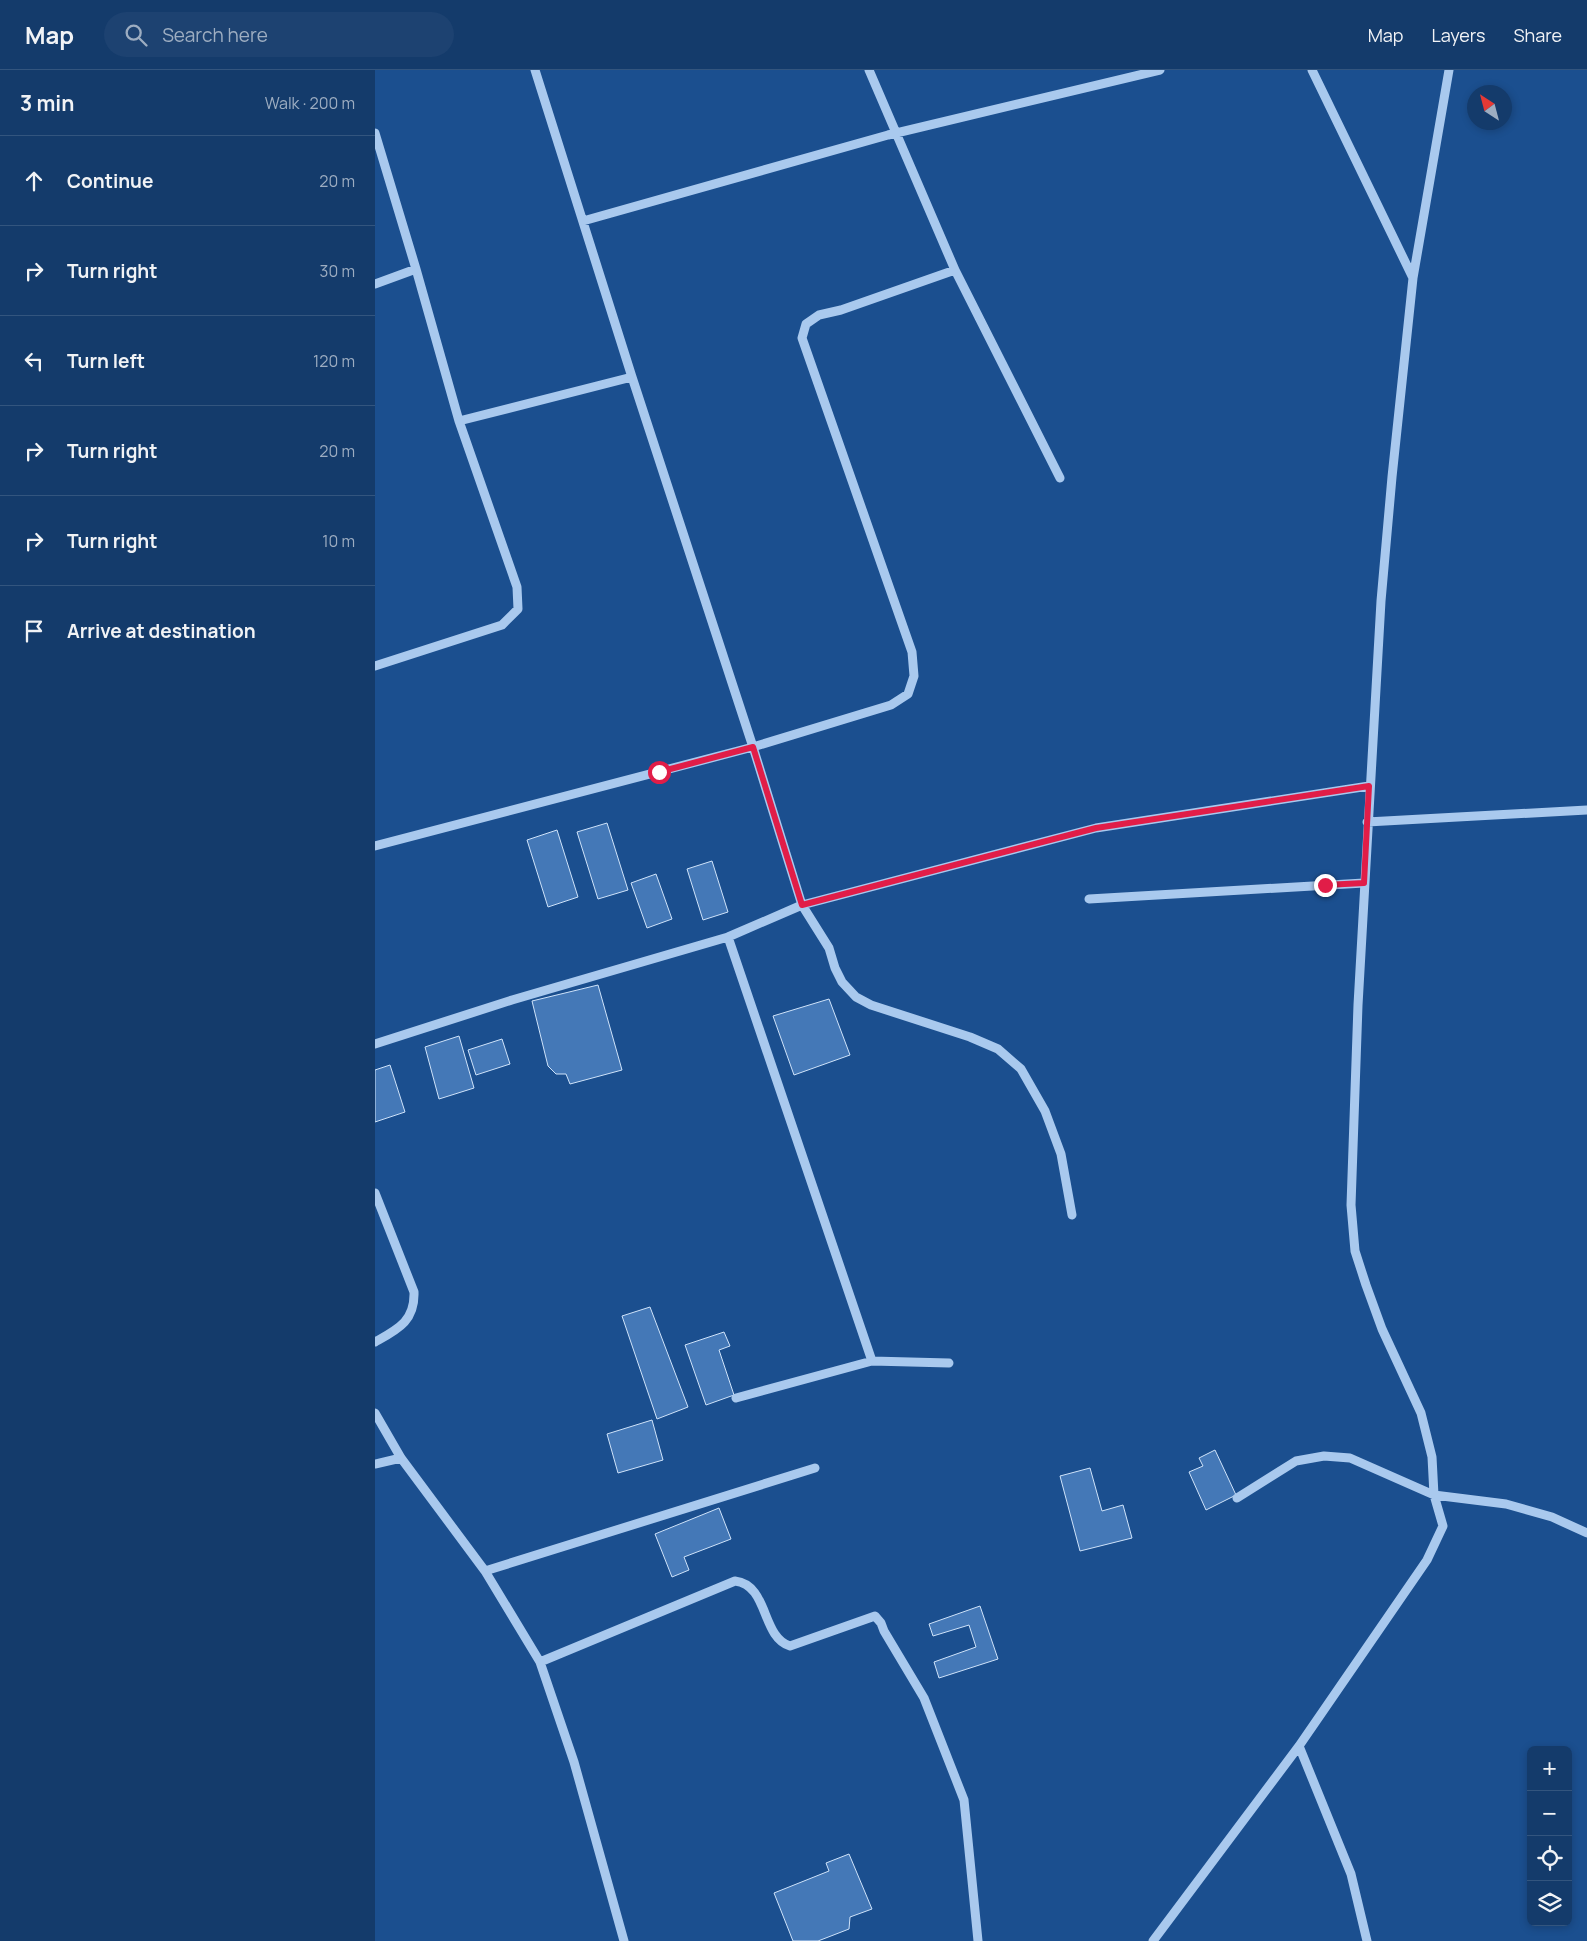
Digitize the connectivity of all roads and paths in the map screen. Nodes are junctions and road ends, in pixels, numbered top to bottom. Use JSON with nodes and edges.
{"nodes":[{"id":1,"x":535,"y":70,"type":"edge"},
{"id":2,"x":869,"y":70,"type":"edge"},
{"id":3,"x":1160,"y":70,"type":"edge"},
{"id":4,"x":1312,"y":70,"type":"edge"},
{"id":5,"x":1449,"y":70,"type":"edge"},
{"id":6,"x":375,"y":133,"type":"edge"},
{"id":7,"x":895,"y":133,"type":"junction"},
{"id":8,"x":377,"y":142,"type":"edge"},
{"id":9,"x":583,"y":222,"type":"junction"},
{"id":10,"x":416,"y":269,"type":"junction"},
{"id":11,"x":955,"y":270,"type":"junction"},
{"id":12,"x":1413,"y":278,"type":"junction"},
{"id":13,"x":375,"y":284,"type":"edge"},
{"id":14,"x":632,"y":377,"type":"junction"},
{"id":15,"x":459,"y":421,"type":"junction"},
{"id":16,"x":1060,"y":478,"type":"dead end"},
{"id":17,"x":375,"y":666,"type":"edge"},
{"id":18,"x":753,"y":747,"type":"junction"},
{"id":19,"x":1369,"y":786,"type":"junction"},
{"id":20,"x":1587,"y":810,"type":"edge"},
{"id":21,"x":1367,"y":822,"type":"junction"},
{"id":22,"x":375,"y":846,"type":"edge"},
{"id":23,"x":1364,"y":883,"type":"junction"},
{"id":24,"x":1089,"y":899,"type":"dead end"},
{"id":25,"x":802,"y":905,"type":"junction"},
{"id":26,"x":728,"y":937,"type":"junction"},
{"id":27,"x":375,"y":1044,"type":"edge"},
{"id":28,"x":375,"y":1193,"type":"edge"},
{"id":29,"x":1072,"y":1215,"type":"dead end"},
{"id":30,"x":375,"y":1342,"type":"edge"},
{"id":31,"x":872,"y":1361,"type":"junction"},
{"id":32,"x":949,"y":1363,"type":"dead end"},
{"id":33,"x":736,"y":1398,"type":"dead end"},
{"id":34,"x":375,"y":1413,"type":"edge"},
{"id":35,"x":401,"y":1458,"type":"junction"},
{"id":36,"x":375,"y":1464,"type":"edge"},
{"id":37,"x":815,"y":1468,"type":"dead end"},
{"id":38,"x":1434,"y":1495,"type":"junction"},
{"id":39,"x":1237,"y":1498,"type":"dead end"},
{"id":40,"x":1587,"y":1533,"type":"edge"},
{"id":41,"x":485,"y":1571,"type":"junction"},
{"id":42,"x":539,"y":1662,"type":"junction"},
{"id":43,"x":1299,"y":1746,"type":"junction"},
{"id":44,"x":624,"y":1941,"type":"edge"},
{"id":45,"x":978,"y":1941,"type":"edge"},
{"id":46,"x":1153,"y":1941,"type":"edge"},
{"id":47,"x":1367,"y":1941,"type":"edge"}],
"edges":[{"from":1,"to":9,"type":"street"},
{"from":2,"to":7,"type":"street"},
{"from":3,"to":7,"type":"street"},
{"from":4,"to":12,"type":"street"},
{"from":5,"to":12,"type":"street"},
{"from":6,"to":8,"type":"street"},
{"from":7,"to":9,"type":"street"},
{"from":7,"to":11,"type":"street"},
{"from":8,"to":10,"type":"street"},
{"from":9,"to":14,"type":"street"},
{"from":10,"to":13,"type":"street"},
{"from":10,"to":15,"type":"street"},
{"from":11,"to":16,"type":"street"},
{"from":11,"to":18,"type":"street"},
{"from":12,"to":19,"type":"street"},
{"from":14,"to":15,"type":"street"},
{"from":14,"to":18,"type":"street"},
{"from":15,"to":17,"type":"street"},
{"from":18,"to":22,"type":"street"},
{"from":18,"to":25,"type":"street"},
{"from":19,"to":21,"type":"street"},
{"from":19,"to":25,"type":"street"},
{"from":20,"to":21,"type":"street"},
{"from":21,"to":23,"type":"street"},
{"from":23,"to":24,"type":"street"},
{"from":23,"to":38,"type":"street"},
{"from":25,"to":26,"type":"street"},
{"from":25,"to":29,"type":"street"},
{"from":26,"to":27,"type":"street"},
{"from":26,"to":31,"type":"street"},
{"from":28,"to":30,"type":"street"},
{"from":31,"to":32,"type":"street"},
{"from":31,"to":33,"type":"street"},
{"from":34,"to":35,"type":"street"},
{"from":35,"to":36,"type":"street"},
{"from":35,"to":41,"type":"street"},
{"from":37,"to":41,"type":"street"},
{"from":38,"to":39,"type":"street"},
{"from":38,"to":40,"type":"street"},
{"from":38,"to":43,"type":"street"},
{"from":41,"to":42,"type":"street"},
{"from":42,"to":44,"type":"street"},
{"from":42,"to":45,"type":"street"},
{"from":43,"to":46,"type":"street"},
{"from":43,"to":47,"type":"street"}]}
